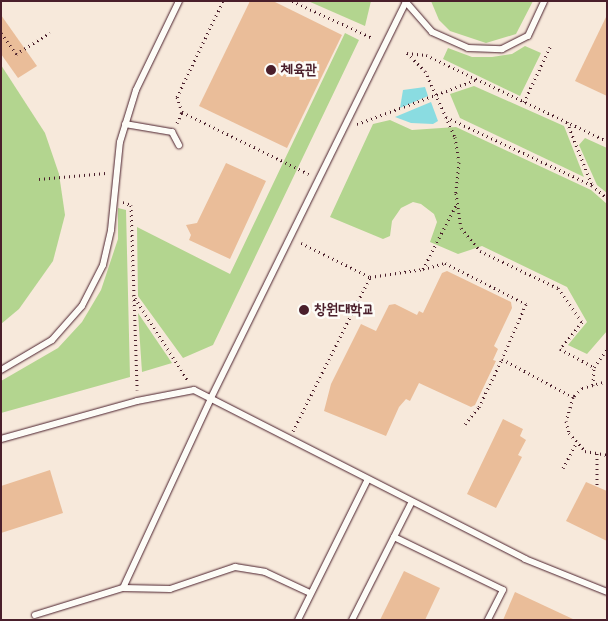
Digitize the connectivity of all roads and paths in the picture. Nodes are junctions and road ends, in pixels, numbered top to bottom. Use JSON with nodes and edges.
{"nodes":[{"id":1,"x":179,"y":1,"type":"edge"},
{"id":2,"x":224,"y":1,"type":"edge"},
{"id":3,"x":292,"y":1,"type":"edge"},
{"id":4,"x":544,"y":1,"type":"edge"},
{"id":5,"x":406,"y":2,"type":"edge"},
{"id":6,"x":1,"y":33,"type":"edge"},
{"id":7,"x":50,"y":33,"type":"dead end"},
{"id":8,"x":373,"y":38,"type":"dead end"},
{"id":9,"x":550,"y":47,"type":"dead end"},
{"id":10,"x":476,"y":80,"type":"junction"},
{"id":11,"x":436,"y":95,"type":"junction"},
{"id":12,"x":524,"y":102,"type":"junction"},
{"id":13,"x":182,"y":112,"type":"junction"},
{"id":14,"x":446,"y":117,"type":"junction"},
{"id":15,"x":566,"y":122,"type":"junction"},
{"id":16,"x":125,"y":124,"type":"junction"},
{"id":17,"x":345,"y":127,"type":"junction"},
{"id":18,"x":172,"y":132,"type":"junction"},
{"id":19,"x":607,"y":141,"type":"edge"},
{"id":20,"x":179,"y":145,"type":"dead end"},
{"id":21,"x":117,"y":172,"type":"junction"},
{"id":22,"x":39,"y":179,"type":"dead end"},
{"id":23,"x":319,"y":179,"type":"junction"},
{"id":24,"x":592,"y":186,"type":"junction"},
{"id":25,"x":607,"y":198,"type":"edge"},
{"id":26,"x":114,"y":199,"type":"junction"},
{"id":27,"x":457,"y":202,"type":"junction"},
{"id":28,"x":301,"y":243,"type":"dead end"},
{"id":29,"x":423,"y":269,"type":"junction"},
{"id":30,"x":370,"y":277,"type":"junction"},
{"id":31,"x":134,"y":296,"type":"junction"},
{"id":32,"x":607,"y":349,"type":"edge"},
{"id":33,"x":502,"y":359,"type":"junction"},
{"id":34,"x":594,"y":366,"type":"junction"},
{"id":35,"x":1,"y":370,"type":"edge"},
{"id":36,"x":607,"y":382,"type":"edge"},
{"id":37,"x":593,"y":385,"type":"junction"},
{"id":38,"x":194,"y":390,"type":"junction"},
{"id":39,"x":573,"y":397,"type":"junction"},
{"id":40,"x":211,"y":398,"type":"junction"},
{"id":41,"x":137,"y":401,"type":"junction"},
{"id":42,"x":464,"y":424,"type":"dead end"},
{"id":43,"x":1,"y":439,"type":"edge"},
{"id":44,"x":288,"y":441,"type":"junction"},
{"id":45,"x":577,"y":442,"type":"junction"},
{"id":46,"x":597,"y":453,"type":"junction"},
{"id":47,"x":607,"y":455,"type":"edge"},
{"id":48,"x":563,"y":468,"type":"dead end"},
{"id":49,"x":367,"y":481,"type":"junction"},
{"id":50,"x":597,"y":486,"type":"dead end"},
{"id":51,"x":411,"y":502,"type":"junction"},
{"id":52,"x":394,"y":537,"type":"junction"},
{"id":53,"x":123,"y":588,"type":"junction"},
{"id":54,"x":607,"y":592,"type":"edge"},
{"id":55,"x":310,"y":593,"type":"junction"},
{"id":56,"x":35,"y":614,"type":"dead end"},
{"id":57,"x":298,"y":620,"type":"edge"},
{"id":58,"x":352,"y":620,"type":"edge"},
{"id":59,"x":488,"y":620,"type":"edge"}],
"edges":[{"from":1,"to":16,"type":"lane"},
{"from":2,"to":13,"type":"path"},
{"from":3,"to":8,"type":"path"},
{"from":4,"to":5,"type":"lane"},
{"from":5,"to":17,"type":"lane"},
{"from":6,"to":7,"type":"path"},
{"from":9,"to":12,"type":"path"},
{"from":10,"to":11,"type":"path"},
{"from":10,"to":11,"type":"path"},
{"from":10,"to":12,"type":"path"},
{"from":11,"to":14,"type":"path"},
{"from":11,"to":17,"type":"path"},
{"from":12,"to":15,"type":"path"},
{"from":13,"to":18,"type":"path"},
{"from":13,"to":23,"type":"path"},
{"from":14,"to":24,"type":"path"},
{"from":14,"to":27,"type":"path"},
{"from":15,"to":19,"type":"path"},
{"from":15,"to":24,"type":"path"},
{"from":16,"to":18,"type":"lane"},
{"from":16,"to":21,"type":"lane"},
{"from":17,"to":23,"type":"lane"},
{"from":18,"to":20,"type":"lane"},
{"from":21,"to":22,"type":"path"},
{"from":21,"to":26,"type":"lane"},
{"from":23,"to":40,"type":"lane"},
{"from":24,"to":25,"type":"path"},
{"from":26,"to":31,"type":"path"},
{"from":26,"to":35,"type":"lane"},
{"from":27,"to":29,"type":"path"},
{"from":27,"to":34,"type":"path"},
{"from":28,"to":30,"type":"path"},
{"from":29,"to":30,"type":"path"},
{"from":29,"to":33,"type":"path"},
{"from":30,"to":44,"type":"path"},
{"from":31,"to":38,"type":"path"},
{"from":31,"to":41,"type":"path"},
{"from":32,"to":34,"type":"path"},
{"from":33,"to":39,"type":"path"},
{"from":33,"to":42,"type":"path"},
{"from":34,"to":37,"type":"path"},
{"from":36,"to":37,"type":"path"},
{"from":37,"to":39,"type":"path"},
{"from":38,"to":40,"type":"lane"},
{"from":38,"to":41,"type":"lane"},
{"from":39,"to":45,"type":"path"},
{"from":40,"to":44,"type":"lane"},
{"from":40,"to":53,"type":"lane"},
{"from":41,"to":43,"type":"lane"},
{"from":44,"to":49,"type":"lane"},
{"from":45,"to":46,"type":"path"},
{"from":45,"to":48,"type":"path"},
{"from":46,"to":47,"type":"path"},
{"from":46,"to":50,"type":"path"},
{"from":49,"to":51,"type":"lane"},
{"from":49,"to":55,"type":"lane"},
{"from":51,"to":52,"type":"lane"},
{"from":51,"to":54,"type":"lane"},
{"from":52,"to":58,"type":"lane"},
{"from":52,"to":59,"type":"lane"},
{"from":53,"to":55,"type":"lane"},
{"from":53,"to":56,"type":"lane"},
{"from":55,"to":57,"type":"lane"}]}
